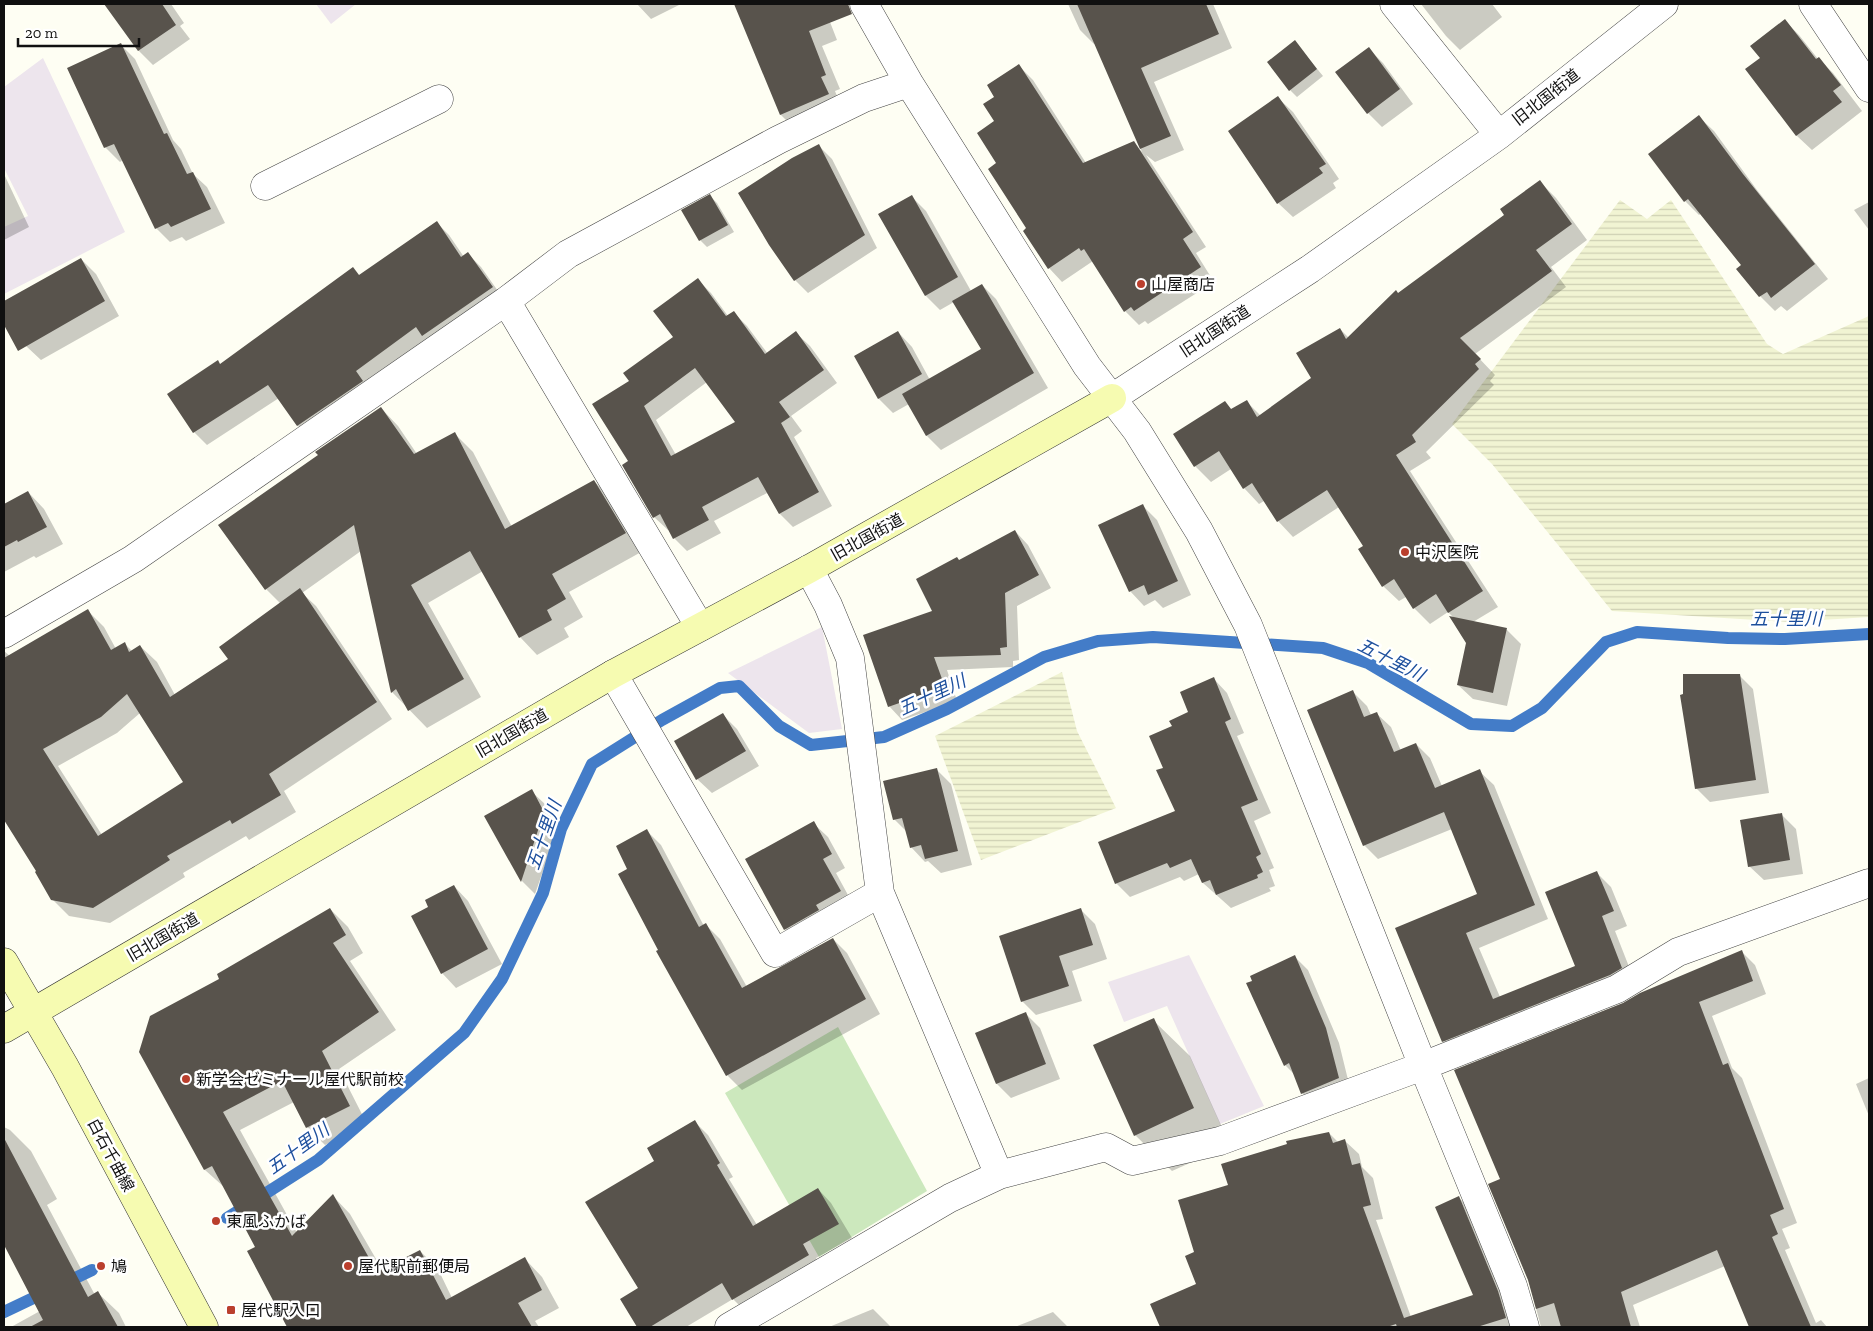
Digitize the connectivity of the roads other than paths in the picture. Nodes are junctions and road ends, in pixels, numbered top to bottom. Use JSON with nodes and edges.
{"nodes":[{"id":1,"x":864,"y":4,"type":"edge"},
{"id":2,"x":1394,"y":4,"type":"edge"},
{"id":3,"x":1664,"y":4,"type":"edge"},
{"id":4,"x":1813,"y":4,"type":"edge"},
{"id":5,"x":909,"y":84,"type":"junction"},
{"id":6,"x":1869,"y":88,"type":"edge"},
{"id":7,"x":439,"y":99,"type":"dead end"},
{"id":8,"x":1499,"y":135,"type":"junction"},
{"id":9,"x":265,"y":186,"type":"dead end"},
{"id":10,"x":506,"y":301,"type":"junction"},
{"id":11,"x":1112,"y":398,"type":"junction"},
{"id":12,"x":809,"y":569,"type":"junction"},
{"id":13,"x":700,"y":627,"type":"junction"},
{"id":14,"x":4,"y":634,"type":"edge"},
{"id":15,"x":613,"y":674,"type":"junction"},
{"id":16,"x":1869,"y":883,"type":"edge"},
{"id":17,"x":880,"y":892,"type":"junction"},
{"id":18,"x":4,"y":962,"type":"edge"},
{"id":19,"x":33,"y":1013,"type":"junction"},
{"id":20,"x":4,"y":1029,"type":"edge"},
{"id":21,"x":1423,"y":1066,"type":"junction"},
{"id":22,"x":999,"y":1174,"type":"junction"},
{"id":23,"x":204,"y":1327,"type":"edge"},
{"id":24,"x":729,"y":1327,"type":"edge"},
{"id":25,"x":1526,"y":1327,"type":"edge"}],
"edges":[{"from":1,"to":5,"type":"street"},
{"from":2,"to":8,"type":"street"},
{"from":3,"to":8,"type":"street","name":"旧北国街道"},
{"from":4,"to":6,"type":"street"},
{"from":5,"to":10,"type":"street"},
{"from":5,"to":11,"type":"street"},
{"from":7,"to":9,"type":"street"},
{"from":8,"to":11,"type":"street","name":"旧北国街道"},
{"from":10,"to":13,"type":"street"},
{"from":10,"to":14,"type":"street"},
{"from":11,"to":12,"type":"street","name":"旧北国街道"},
{"from":11,"to":21,"type":"street"},
{"from":12,"to":13,"type":"street","name":"旧北国街道"},
{"from":12,"to":17,"type":"street"},
{"from":13,"to":15,"type":"street","name":"旧北国街道"},
{"from":15,"to":17,"type":"street"},
{"from":15,"to":19,"type":"street","name":"旧北国街道"},
{"from":16,"to":21,"type":"street"},
{"from":17,"to":22,"type":"street"},
{"from":18,"to":19,"type":"street","name":"白石千曲線"},
{"from":19,"to":20,"type":"street"},
{"from":19,"to":23,"type":"street","name":"白石千曲線"},
{"from":21,"to":22,"type":"street"},
{"from":21,"to":25,"type":"street"},
{"from":22,"to":24,"type":"street"}]}
